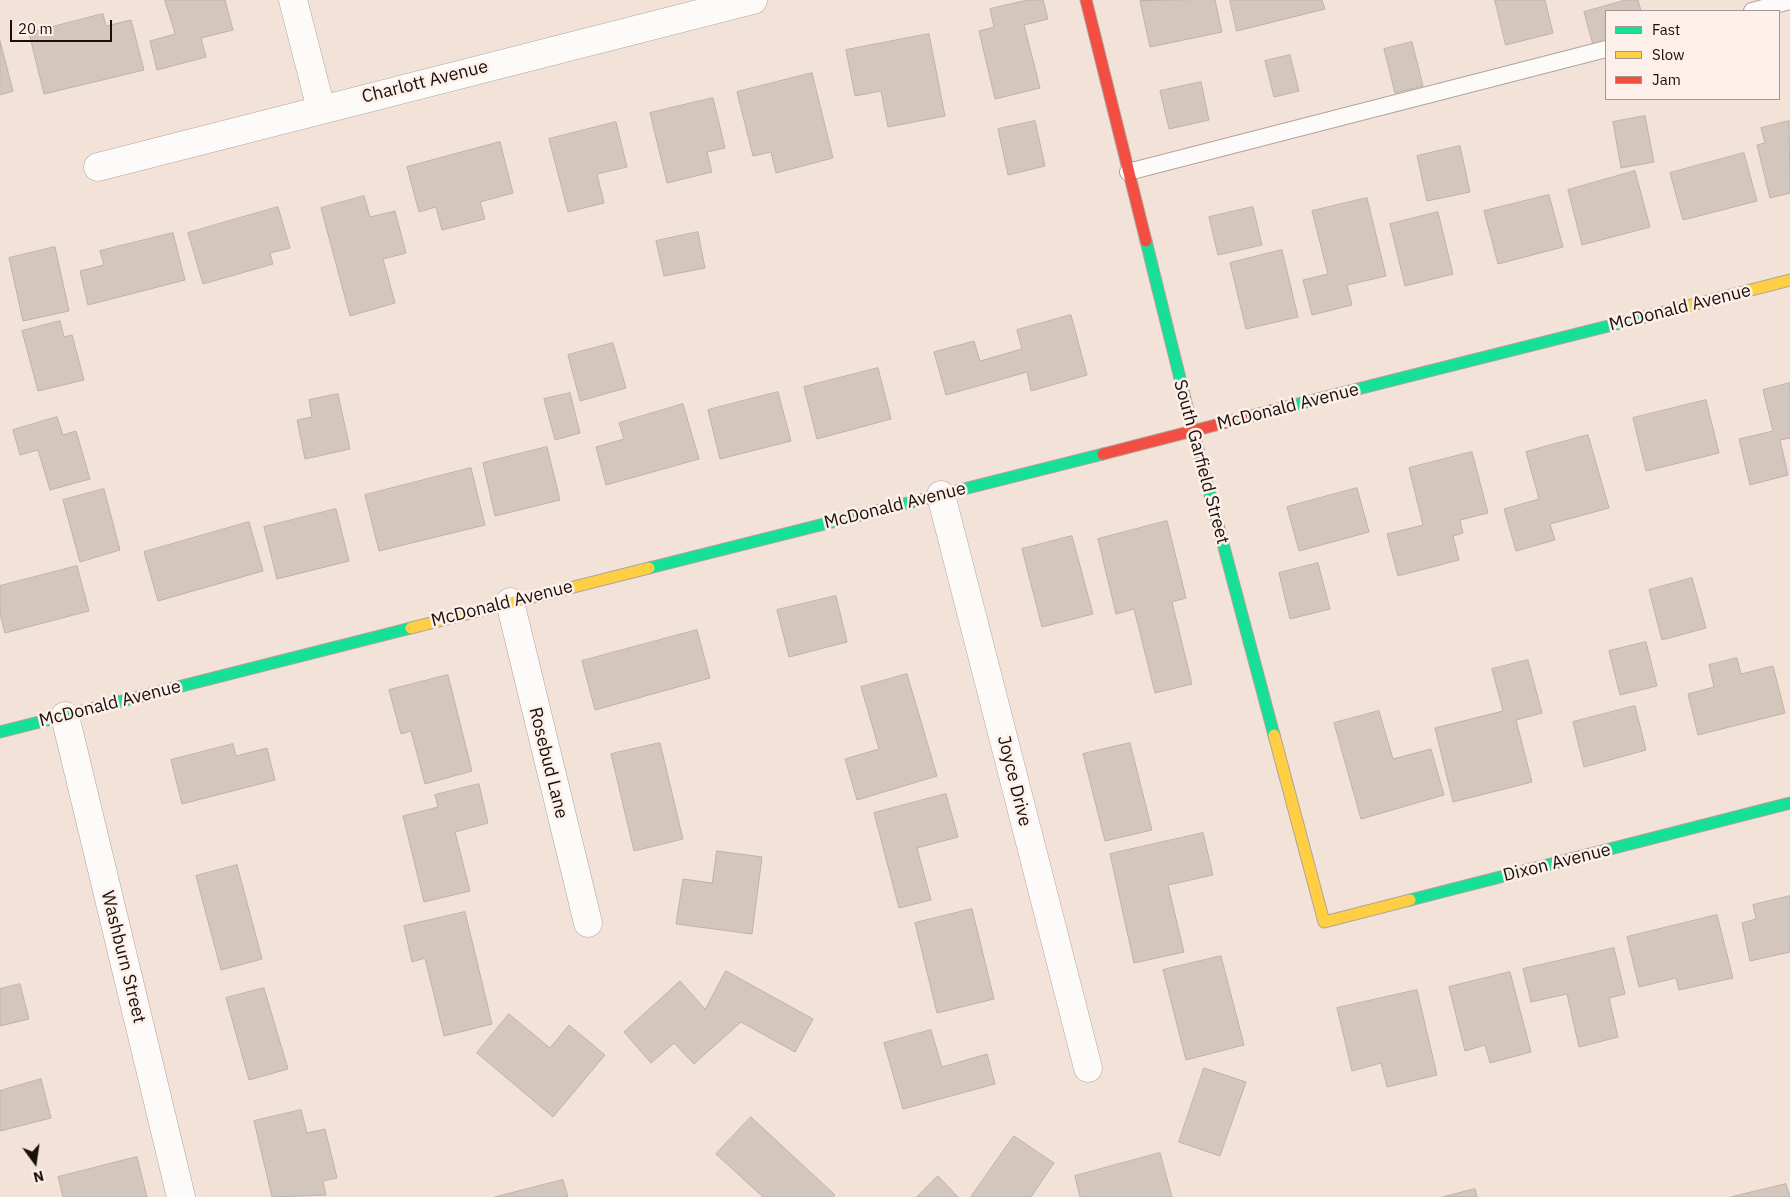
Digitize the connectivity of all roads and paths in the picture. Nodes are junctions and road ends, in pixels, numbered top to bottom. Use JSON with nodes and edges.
{"nodes":[{"id":1,"x":293,"y":0,"type":"edge"},
{"id":2,"x":754,"y":0,"type":"edge"},
{"id":3,"x":1086,"y":0,"type":"edge"},
{"id":4,"x":1790,"y":2,"type":"edge"},
{"id":5,"x":1756,"y":10,"type":"edge"},
{"id":6,"x":1605,"y":49,"type":"edge"},
{"id":7,"x":320,"y":109,"type":"junction"},
{"id":8,"x":98,"y":166,"type":"dead end"},
{"id":9,"x":1128,"y":172,"type":"junction"},
{"id":10,"x":1790,"y":280,"type":"edge"},
{"id":11,"x":1192,"y":431,"type":"junction"},
{"id":12,"x":941,"y":495,"type":"junction"},
{"id":13,"x":510,"y":602,"type":"junction"},
{"id":14,"x":64,"y":716,"type":"junction"},
{"id":15,"x":0,"y":732,"type":"edge"},
{"id":16,"x":1790,"y":803,"type":"edge"},
{"id":17,"x":1324,"y":922,"type":"joint"},
{"id":18,"x":588,"y":923,"type":"dead end"},
{"id":19,"x":1088,"y":1068,"type":"dead end"},
{"id":20,"x":181,"y":1197,"type":"edge"}],
"edges":[{"from":1,"to":7,"type":"street"},
{"from":2,"to":7,"type":"street","name":"Charlott Avenue"},
{"from":3,"to":9,"type":"street","name":"South Garfield Street"},
{"from":4,"to":5,"type":"lane"},
{"from":6,"to":9,"type":"lane"},
{"from":7,"to":8,"type":"street","name":"Charlott Avenue"},
{"from":9,"to":11,"type":"street","name":"South Garfield Street"},
{"from":10,"to":11,"type":"street","name":"McDonald Avenue"},
{"from":11,"to":12,"type":"street","name":"McDonald Avenue"},
{"from":11,"to":17,"type":"street","name":"South Garfield Street"},
{"from":12,"to":13,"type":"street","name":"McDonald Avenue"},
{"from":12,"to":19,"type":"street","name":"Joyce Drive"},
{"from":13,"to":14,"type":"street","name":"McDonald Avenue"},
{"from":13,"to":18,"type":"street","name":"Rosebud Lane"},
{"from":14,"to":15,"type":"street","name":"McDonald Avenue"},
{"from":14,"to":20,"type":"street","name":"Washburn Street"},
{"from":16,"to":17,"type":"street","name":"Dixon Avenue"}]}
